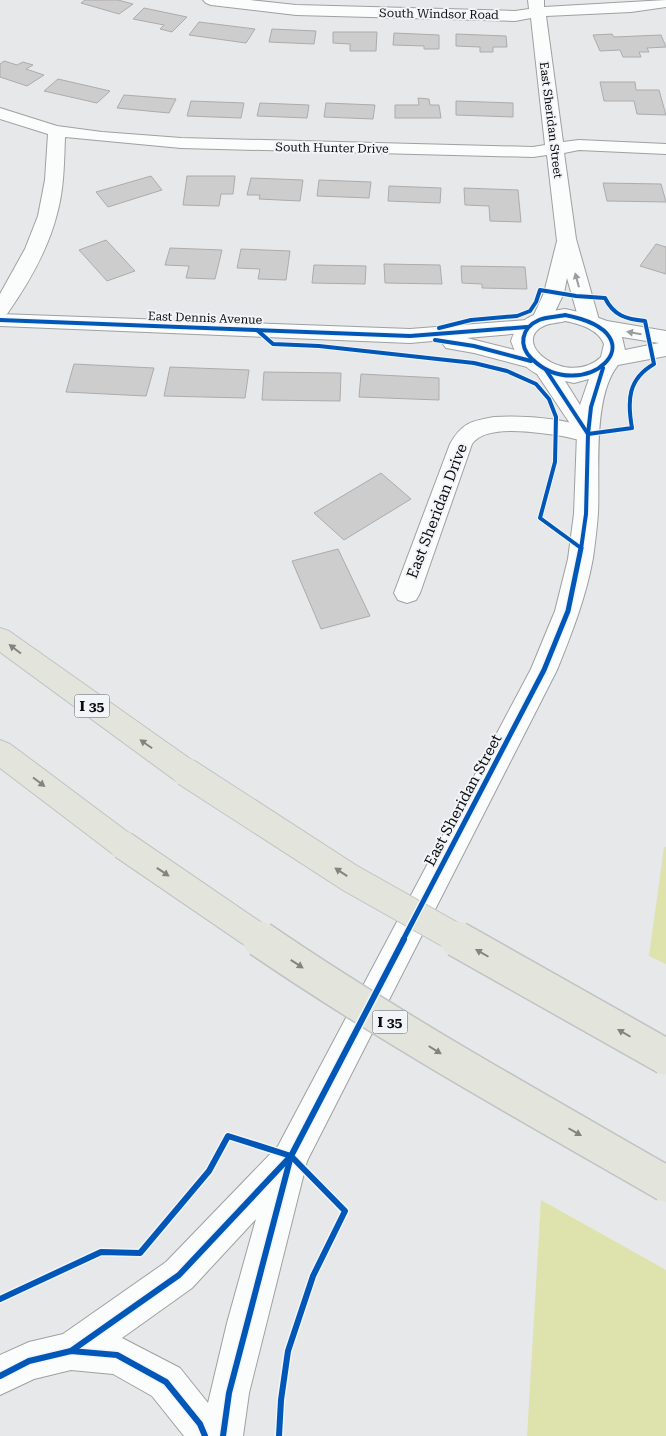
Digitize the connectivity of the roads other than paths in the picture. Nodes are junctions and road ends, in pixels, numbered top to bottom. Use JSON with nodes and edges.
{"nodes":[{"id":1,"x":211,"y":0,"type":"edge"},
{"id":2,"x":666,"y":2,"type":"edge"},
{"id":3,"x":537,"y":6,"type":"edge"},
{"id":4,"x":0,"y":113,"type":"edge"},
{"id":5,"x":57,"y":131,"type":"junction"},
{"id":6,"x":666,"y":149,"type":"edge"},
{"id":7,"x":554,"y":150,"type":"junction"},
{"id":8,"x":566,"y":239,"type":"junction"},
{"id":9,"x":0,"y":310,"type":"edge"},
{"id":10,"x":0,"y":320,"type":"edge"},
{"id":11,"x":534,"y":323,"type":"junction"},
{"id":12,"x":595,"y":324,"type":"junction"},
{"id":13,"x":410,"y":336,"type":"junction"},
{"id":14,"x":666,"y":338,"type":"edge"},
{"id":15,"x":666,"y":349,"type":"edge"},
{"id":16,"x":607,"y":363,"type":"junction"},
{"id":17,"x":538,"y":365,"type":"junction"},
{"id":18,"x":588,"y":434,"type":"junction"},
{"id":19,"x":407,"y":592,"type":"dead end"},
{"id":20,"x":0,"y":638,"type":"edge"},
{"id":21,"x":0,"y":752,"type":"edge"},
{"id":22,"x":666,"y":1057,"type":"edge"},
{"id":23,"x":291,"y":1156,"type":"junction"},
{"id":24,"x":666,"y":1184,"type":"edge"},
{"id":25,"x":71,"y":1351,"type":"junction"},
{"id":26,"x":0,"y":1376,"type":"edge"},
{"id":27,"x":205,"y":1436,"type":"edge"},
{"id":28,"x":223,"y":1436,"type":"edge"}],
"edges":[{"from":1,"to":3,"type":"street","name":"South Windsor Road"},
{"from":2,"to":3,"type":"street","name":"South Windsor Road"},
{"from":3,"to":7,"type":"street","name":"East Sheridan Street"},
{"from":4,"to":5,"type":"street","name":"South Hunter Drive"},
{"from":5,"to":7,"type":"street","name":"South Hunter Drive"},
{"from":5,"to":9,"type":"street"},
{"from":6,"to":7,"type":"street","name":"South Hunter Drive"},
{"from":7,"to":8,"type":"street","name":"East Sheridan Street"},
{"from":8,"to":11,"type":"street","name":"East Sheridan Street"},
{"from":12,"to":8,"type":"street","name":"East Sheridan Street","one_way":true},
{"from":10,"to":13,"type":"street","name":"East Dennis Avenue"},
{"from":11,"to":12,"type":"street"},
{"from":11,"to":13,"type":"street","name":"East Dennis Avenue"},
{"from":11,"to":17,"type":"street"},
{"from":14,"to":12,"type":"street","one_way":true},
{"from":12,"to":16,"type":"street"},
{"from":13,"to":17,"type":"street","name":"East Dennis Avenue"},
{"from":15,"to":16,"type":"street"},
{"from":16,"to":17,"type":"street"},
{"from":16,"to":18,"type":"street","name":"East Sheridan Street"},
{"from":17,"to":18,"type":"street"},
{"from":18,"to":19,"type":"street","name":"East Sheridan Drive"},
{"from":18,"to":23,"type":"street","name":"East Sheridan Street"},
{"from":22,"to":20,"type":"highway","number":"I 35","one_way":true,"bridge":true},
{"from":21,"to":24,"type":"highway","number":"I 35","one_way":true,"bridge":true},
{"from":23,"to":25,"type":"street","name":"East Sheridan Street"},
{"from":23,"to":28,"type":"street","name":"East Sheridan Street"},
{"from":25,"to":26,"type":"street"},
{"from":25,"to":27,"type":"street"}]}
